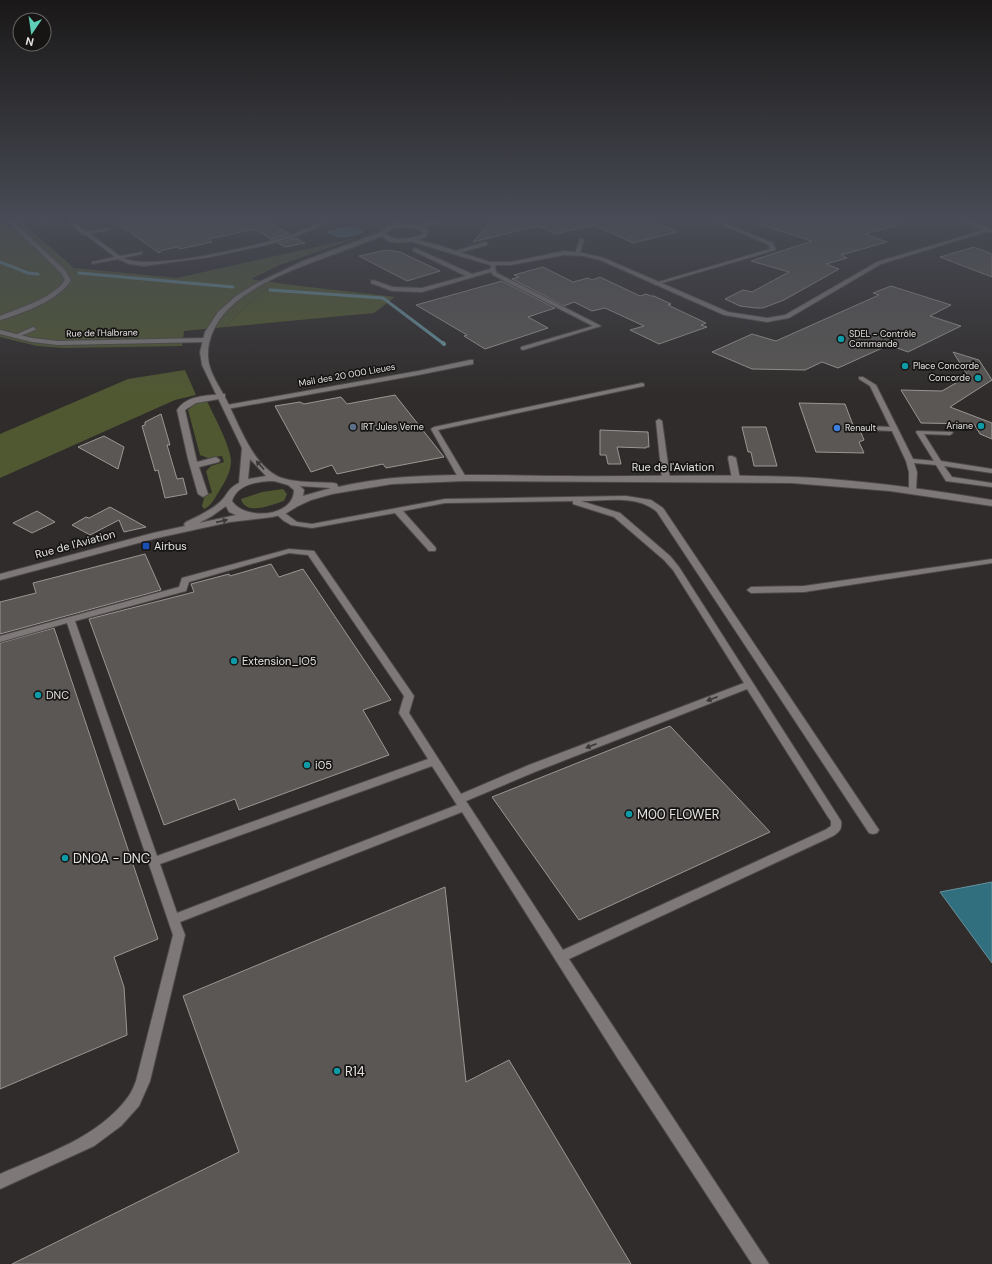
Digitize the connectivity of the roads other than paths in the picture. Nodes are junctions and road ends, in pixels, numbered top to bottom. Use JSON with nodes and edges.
{"nodes":[{"id":1,"x":68,"y":279,"type":"edge"},
{"id":2,"x":269,"y":279,"type":"edge"},
{"id":3,"x":461,"y":279,"type":"edge"},
{"id":4,"x":505,"y":279,"type":"edge"},
{"id":5,"x":646,"y":279,"type":"edge"},
{"id":6,"x":674,"y":279,"type":"edge"},
{"id":7,"x":852,"y":279,"type":"edge"},
{"id":8,"x":373,"y":282,"type":"dead end"},
{"id":9,"x":657,"y":284,"type":"junction"},
{"id":10,"x":0,"y":318,"type":"edge"},
{"id":11,"x":32,"y":329,"type":"dead end"},
{"id":12,"x":0,"y":332,"type":"edge"},
{"id":13,"x":16,"y":336,"type":"junction"},
{"id":14,"x":206,"y":340,"type":"junction"},
{"id":15,"x":523,"y":348,"type":"dead end"},
{"id":16,"x":470,"y":362,"type":"dead end"},
{"id":17,"x":861,"y":378,"type":"dead end"},
{"id":18,"x":642,"y":385,"type":"dead end"},
{"id":19,"x":222,"y":396,"type":"junction"},
{"id":20,"x":227,"y":407,"type":"junction"},
{"id":21,"x":659,"y":421,"type":"dead end"},
{"id":22,"x":869,"y":428,"type":"dead end"},
{"id":23,"x":894,"y":429,"type":"junction"},
{"id":24,"x":950,"y":433,"type":"dead end"},
{"id":25,"x":246,"y":449,"type":"junction"},
{"id":26,"x":732,"y":458,"type":"dead end"},
{"id":27,"x":216,"y":460,"type":"dead end"},
{"id":28,"x":910,"y":462,"type":"junction"},
{"id":29,"x":938,"y":463,"type":"junction"},
{"id":30,"x":194,"y":465,"type":"junction"},
{"id":31,"x":992,"y":471,"type":"edge"},
{"id":32,"x":276,"y":479,"type":"junction"},
{"id":33,"x":463,"y":479,"type":"junction"},
{"id":34,"x":666,"y":479,"type":"junction"},
{"id":35,"x":736,"y":479,"type":"junction"},
{"id":36,"x":290,"y":482,"type":"junction"},
{"id":37,"x":243,"y":484,"type":"junction"},
{"id":38,"x":992,"y":486,"type":"edge"},
{"id":39,"x":352,"y":487,"type":"junction"},
{"id":40,"x":912,"y":490,"type":"junction"},
{"id":41,"x":203,"y":494,"type":"dead end"},
{"id":42,"x":567,"y":499,"type":"junction"},
{"id":43,"x":598,"y":499,"type":"junction"},
{"id":44,"x":227,"y":501,"type":"junction"},
{"id":45,"x":297,"y":503,"type":"junction"},
{"id":46,"x":992,"y":503,"type":"edge"},
{"id":47,"x":398,"y":511,"type":"junction"},
{"id":48,"x":279,"y":513,"type":"junction"},
{"id":49,"x":617,"y":515,"type":"junction"},
{"id":50,"x":250,"y":516,"type":"junction"},
{"id":51,"x":156,"y":535,"type":"junction"},
{"id":52,"x":432,"y":549,"type":"dead end"},
{"id":53,"x":992,"y":561,"type":"edge"},
{"id":54,"x":0,"y":577,"type":"edge"},
{"id":55,"x":751,"y":590,"type":"dead end"},
{"id":56,"x":70,"y":619,"type":"junction"},
{"id":57,"x":0,"y":639,"type":"edge"},
{"id":58,"x":748,"y":685,"type":"junction"},
{"id":59,"x":434,"y":761,"type":"junction"},
{"id":60,"x":461,"y":803,"type":"junction"},
{"id":61,"x":873,"y":830,"type":"dead end"},
{"id":62,"x":154,"y":862,"type":"junction"},
{"id":63,"x":174,"y":919,"type":"junction"},
{"id":64,"x":561,"y":957,"type":"junction"},
{"id":65,"x":0,"y":1182,"type":"edge"},
{"id":66,"x":761,"y":1264,"type":"edge"}],
"edges":[{"from":1,"to":10,"type":"street"},
{"from":2,"to":14,"type":"street"},
{"from":3,"to":8,"type":"lane"},
{"from":4,"to":15,"type":"lane"},
{"from":5,"to":9,"type":"street"},
{"from":6,"to":9,"type":"lane"},
{"from":7,"to":9,"type":"street"},
{"from":11,"to":13,"type":"lane"},
{"from":12,"to":13,"type":"street","name":"Rue de l'Halbrane"},
{"from":13,"to":14,"type":"street","name":"Rue de l'Halbrane"},
{"from":14,"to":19,"type":"street"},
{"from":16,"to":20,"type":"street","name":"Mail des 20 000 Lieues"},
{"from":17,"to":23,"type":"lane"},
{"from":18,"to":33,"type":"lane"},
{"from":19,"to":20,"type":"street"},
{"from":19,"to":30,"type":"street"},
{"from":20,"to":25,"type":"street"},
{"from":21,"to":34,"type":"lane"},
{"from":22,"to":23,"type":"lane"},
{"from":23,"to":28,"type":"lane"},
{"from":24,"to":29,"type":"lane"},
{"from":32,"to":25,"type":"street","one_way":true},
{"from":25,"to":37,"type":"street"},
{"from":26,"to":35,"type":"lane"},
{"from":27,"to":30,"type":"street"},
{"from":28,"to":29,"type":"lane"},
{"from":28,"to":40,"type":"lane"},
{"from":29,"to":31,"type":"lane"},
{"from":29,"to":38,"type":"lane"},
{"from":30,"to":41,"type":"street"},
{"from":32,"to":36,"type":"street","name":"Rue de l'Aviation"},
{"from":32,"to":37,"type":"street"},
{"from":33,"to":34,"type":"street","name":"Rue de l'Aviation"},
{"from":33,"to":39,"type":"street","name":"Rue de l'Aviation"},
{"from":34,"to":35,"type":"street","name":"Rue de l'Aviation"},
{"from":35,"to":40,"type":"street","name":"Rue de l'Aviation"},
{"from":36,"to":39,"type":"street","name":"Rue de l'Aviation"},
{"from":36,"to":45,"type":"street"},
{"from":37,"to":44,"type":"street","name":"Rue de l'Aviation"},
{"from":39,"to":45,"type":"street","name":"Rue de l'Aviation"},
{"from":40,"to":46,"type":"street","name":"Rue de l'Aviation"},
{"from":42,"to":43,"type":"lane"},
{"from":42,"to":47,"type":"lane"},
{"from":42,"to":49,"type":"lane"},
{"from":43,"to":49,"type":"lane"},
{"from":43,"to":61,"type":"lane"},
{"from":44,"to":50,"type":"street"},
{"from":44,"to":51,"type":"street","name":"Rue de l'Aviation"},
{"from":45,"to":48,"type":"street","name":"Rue de l'Aviation"},
{"from":47,"to":48,"type":"lane"},
{"from":47,"to":52,"type":"lane"},
{"from":48,"to":50,"type":"street","name":"Rue de l'Aviation"},
{"from":49,"to":58,"type":"lane"},
{"from":51,"to":50,"type":"street","name":"Rue de l'Aviation","one_way":true},
{"from":51,"to":54,"type":"street","name":"Rue de l'Aviation"},
{"from":53,"to":55,"type":"lane"},
{"from":56,"to":57,"type":"lane"},
{"from":56,"to":59,"type":"lane"},
{"from":56,"to":62,"type":"lane"},
{"from":58,"to":60,"type":"lane","one_way":true},
{"from":58,"to":64,"type":"lane"},
{"from":59,"to":60,"type":"lane"},
{"from":59,"to":62,"type":"lane"},
{"from":60,"to":63,"type":"lane"},
{"from":60,"to":64,"type":"lane"},
{"from":62,"to":63,"type":"lane"},
{"from":63,"to":65,"type":"lane"},
{"from":64,"to":66,"type":"lane"}]}
